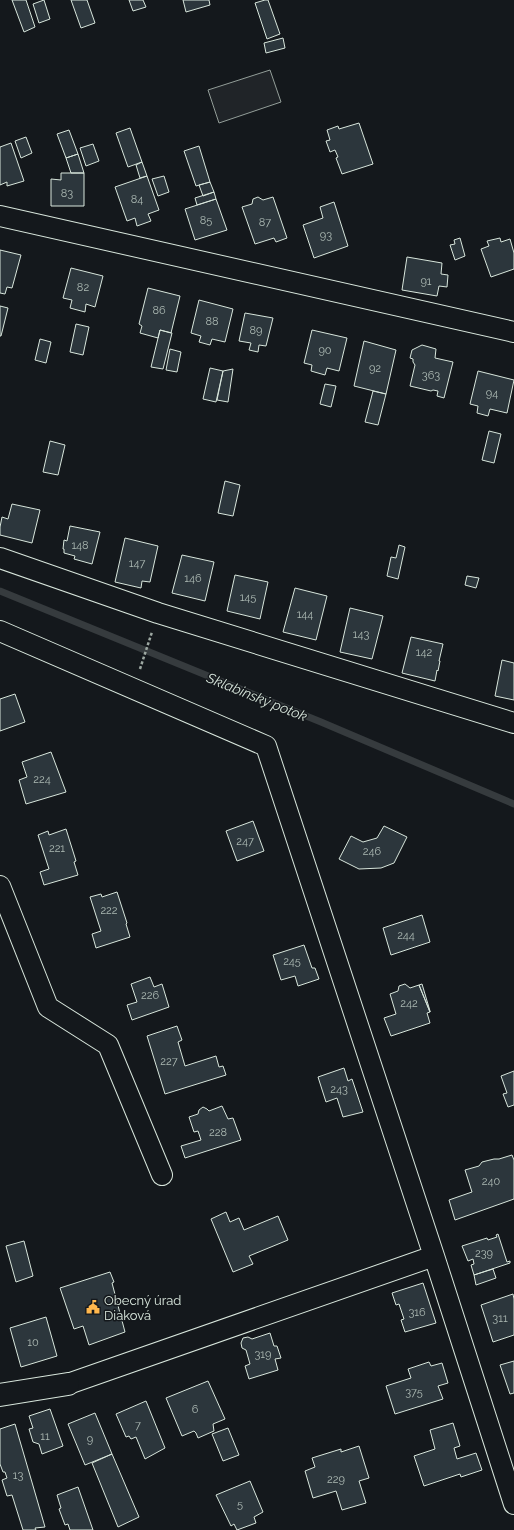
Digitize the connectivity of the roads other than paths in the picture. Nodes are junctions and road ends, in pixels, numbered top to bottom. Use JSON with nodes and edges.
{"nodes":[{"id":1,"x":0,"y":216,"type":"edge"},
{"id":2,"x":514,"y":332,"type":"edge"},
{"id":3,"x":0,"y":558,"type":"edge"},
{"id":4,"x":0,"y":631,"type":"edge"},
{"id":5,"x":514,"y":723,"type":"edge"},
{"id":6,"x":0,"y":886,"type":"edge"},
{"id":7,"x":162,"y":1175,"type":"dead end"},
{"id":8,"x":434,"y":1256,"type":"junction"},
{"id":9,"x":68,"y":1384,"type":"joint"},
{"id":10,"x":0,"y":1395,"type":"edge"},
{"id":11,"x":514,"y":1504,"type":"edge"}],
"edges":[{"from":1,"to":2,"type":"street"},
{"from":3,"to":5,"type":"street"},
{"from":4,"to":8,"type":"street"},
{"from":6,"to":7,"type":"street"},
{"from":8,"to":9,"type":"street"},
{"from":8,"to":11,"type":"street"},
{"from":9,"to":10,"type":"street"}]}
